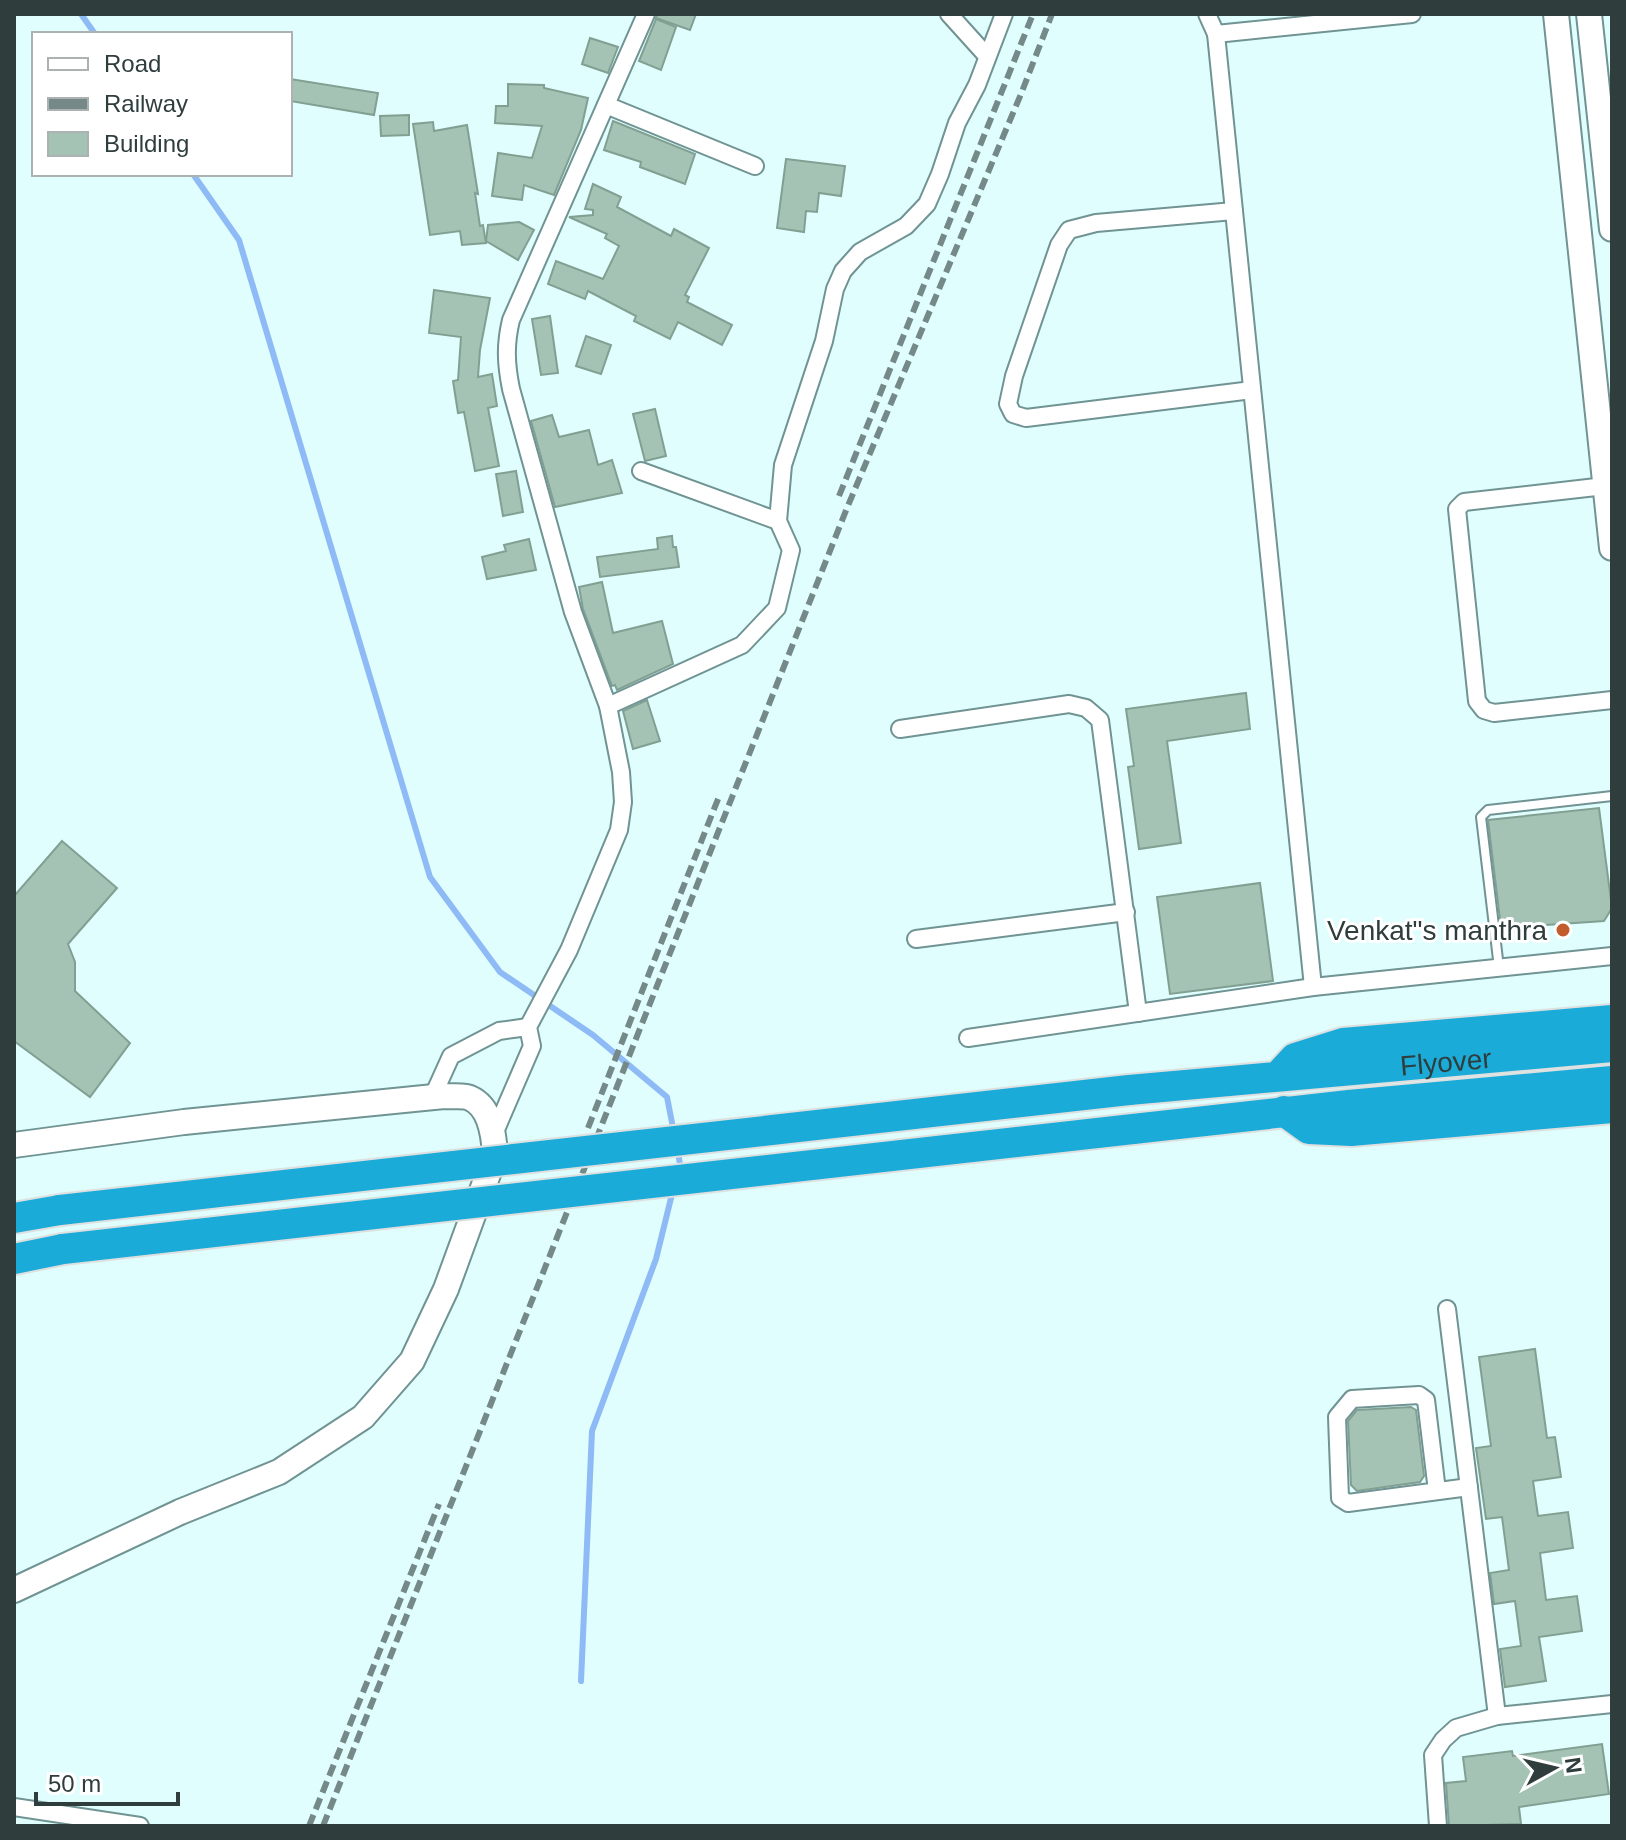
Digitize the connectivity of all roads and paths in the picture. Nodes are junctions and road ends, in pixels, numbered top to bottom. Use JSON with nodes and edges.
{"nodes":[{"id":1,"x":646,"y":14,"type":"edge"},
{"id":2,"x":949,"y":14,"type":"edge"},
{"id":3,"x":1004,"y":14,"type":"edge"},
{"id":4,"x":1207,"y":14,"type":"edge"},
{"id":5,"x":1412,"y":14,"type":"edge"},
{"id":6,"x":1556,"y":14,"type":"edge"},
{"id":7,"x":1589,"y":14,"type":"edge"},
{"id":8,"x":1216,"y":34,"type":"junction"},
{"id":9,"x":986,"y":55,"type":"junction"},
{"id":10,"x":1603,"y":63,"type":"edge"},
{"id":11,"x":606,"y":105,"type":"junction"},
{"id":12,"x":755,"y":166,"type":"dead end"},
{"id":13,"x":1609,"y":175,"type":"edge"},
{"id":14,"x":1573,"y":179,"type":"junction"},
{"id":15,"x":1234,"y":211,"type":"junction"},
{"id":16,"x":1612,"y":229,"type":"edge"},
{"id":17,"x":1252,"y":390,"type":"junction"},
{"id":18,"x":641,"y":471,"type":"dead end"},
{"id":19,"x":1605,"y":486,"type":"junction"},
{"id":20,"x":778,"y":521,"type":"junction"},
{"id":21,"x":1612,"y":548,"type":"edge"},
{"id":22,"x":1612,"y":700,"type":"edge"},
{"id":23,"x":608,"y":706,"type":"junction"},
{"id":24,"x":900,"y":729,"type":"dead end"},
{"id":25,"x":1612,"y":796,"type":"edge"},
{"id":26,"x":1126,"y":912,"type":"junction"},
{"id":27,"x":916,"y":939,"type":"dead end"},
{"id":28,"x":1612,"y":956,"type":"edge"},
{"id":29,"x":1499,"y":968,"type":"junction"},
{"id":30,"x":1313,"y":987,"type":"junction"},
{"id":31,"x":1138,"y":1013,"type":"junction"},
{"id":32,"x":1612,"y":1020,"type":"edge"},
{"id":33,"x":531,"y":1024,"type":"junction"},
{"id":34,"x":968,"y":1038,"type":"dead end"},
{"id":35,"x":1612,"y":1047,"type":"edge"},
{"id":36,"x":1278,"y":1077,"type":"junction"},
{"id":37,"x":1612,"y":1081,"type":"edge"},
{"id":38,"x":432,"y":1098,"type":"junction"},
{"id":39,"x":1612,"y":1108,"type":"edge"},
{"id":40,"x":1284,"y":1111,"type":"junction"},
{"id":41,"x":494,"y":1134,"type":"junction"},
{"id":42,"x":14,"y":1145,"type":"edge"},
{"id":43,"x":14,"y":1218,"type":"edge"},
{"id":44,"x":14,"y":1259,"type":"edge"},
{"id":45,"x":1447,"y":1309,"type":"dead end"},
{"id":46,"x":1469,"y":1487,"type":"junction"},
{"id":47,"x":1437,"y":1491,"type":"junction"},
{"id":48,"x":14,"y":1590,"type":"edge"},
{"id":49,"x":1612,"y":1704,"type":"edge"},
{"id":50,"x":1612,"y":1712,"type":"edge"},
{"id":51,"x":1497,"y":1716,"type":"junction"},
{"id":52,"x":14,"y":1807,"type":"edge"},
{"id":53,"x":140,"y":1826,"type":"edge"},
{"id":54,"x":1438,"y":1826,"type":"edge"}],
"edges":[{"from":1,"to":11,"type":"street"},
{"from":2,"to":9,"type":"street"},
{"from":3,"to":9,"type":"street"},
{"from":4,"to":8,"type":"street"},
{"from":5,"to":8,"type":"street"},
{"from":6,"to":14,"type":"street"},
{"from":7,"to":10,"type":"street"},
{"from":8,"to":15,"type":"street"},
{"from":9,"to":20,"type":"street"},
{"from":10,"to":13,"type":"street"},
{"from":11,"to":12,"type":"street"},
{"from":11,"to":23,"type":"street"},
{"from":13,"to":14,"type":"street"},
{"from":13,"to":16,"type":"street"},
{"from":14,"to":19,"type":"street"},
{"from":15,"to":17,"type":"street"},
{"from":15,"to":17,"type":"street"},
{"from":17,"to":30,"type":"street"},
{"from":18,"to":20,"type":"street"},
{"from":19,"to":21,"type":"street"},
{"from":19,"to":22,"type":"street"},
{"from":20,"to":23,"type":"street"},
{"from":23,"to":33,"type":"street"},
{"from":24,"to":26,"type":"street"},
{"from":25,"to":29,"type":"lane"},
{"from":26,"to":27,"type":"street"},
{"from":26,"to":31,"type":"street"},
{"from":28,"to":29,"type":"street"},
{"from":29,"to":30,"type":"street"},
{"from":30,"to":31,"type":"street"},
{"from":31,"to":34,"type":"street"},
{"from":32,"to":36,"type":"highway"},
{"from":33,"to":38,"type":"street"},
{"from":33,"to":41,"type":"street"},
{"from":35,"to":36,"type":"highway","name":"Flyover"},
{"from":36,"to":43,"type":"highway","name":"Flyover","bridge":true},
{"from":37,"to":40,"type":"highway","name":"Flyover"},
{"from":38,"to":41,"type":"street"},
{"from":38,"to":42,"type":"street"},
{"from":39,"to":40,"type":"highway"},
{"from":40,"to":44,"type":"highway","name":"Flyover","bridge":true},
{"from":41,"to":48,"type":"street"},
{"from":45,"to":46,"type":"street"},
{"from":46,"to":47,"type":"street"},
{"from":46,"to":51,"type":"street"},
{"from":47,"to":47,"type":"street"},
{"from":49,"to":50,"type":"street"},
{"from":49,"to":51,"type":"street"},
{"from":51,"to":54,"type":"street"},
{"from":52,"to":53,"type":"street"}]}
